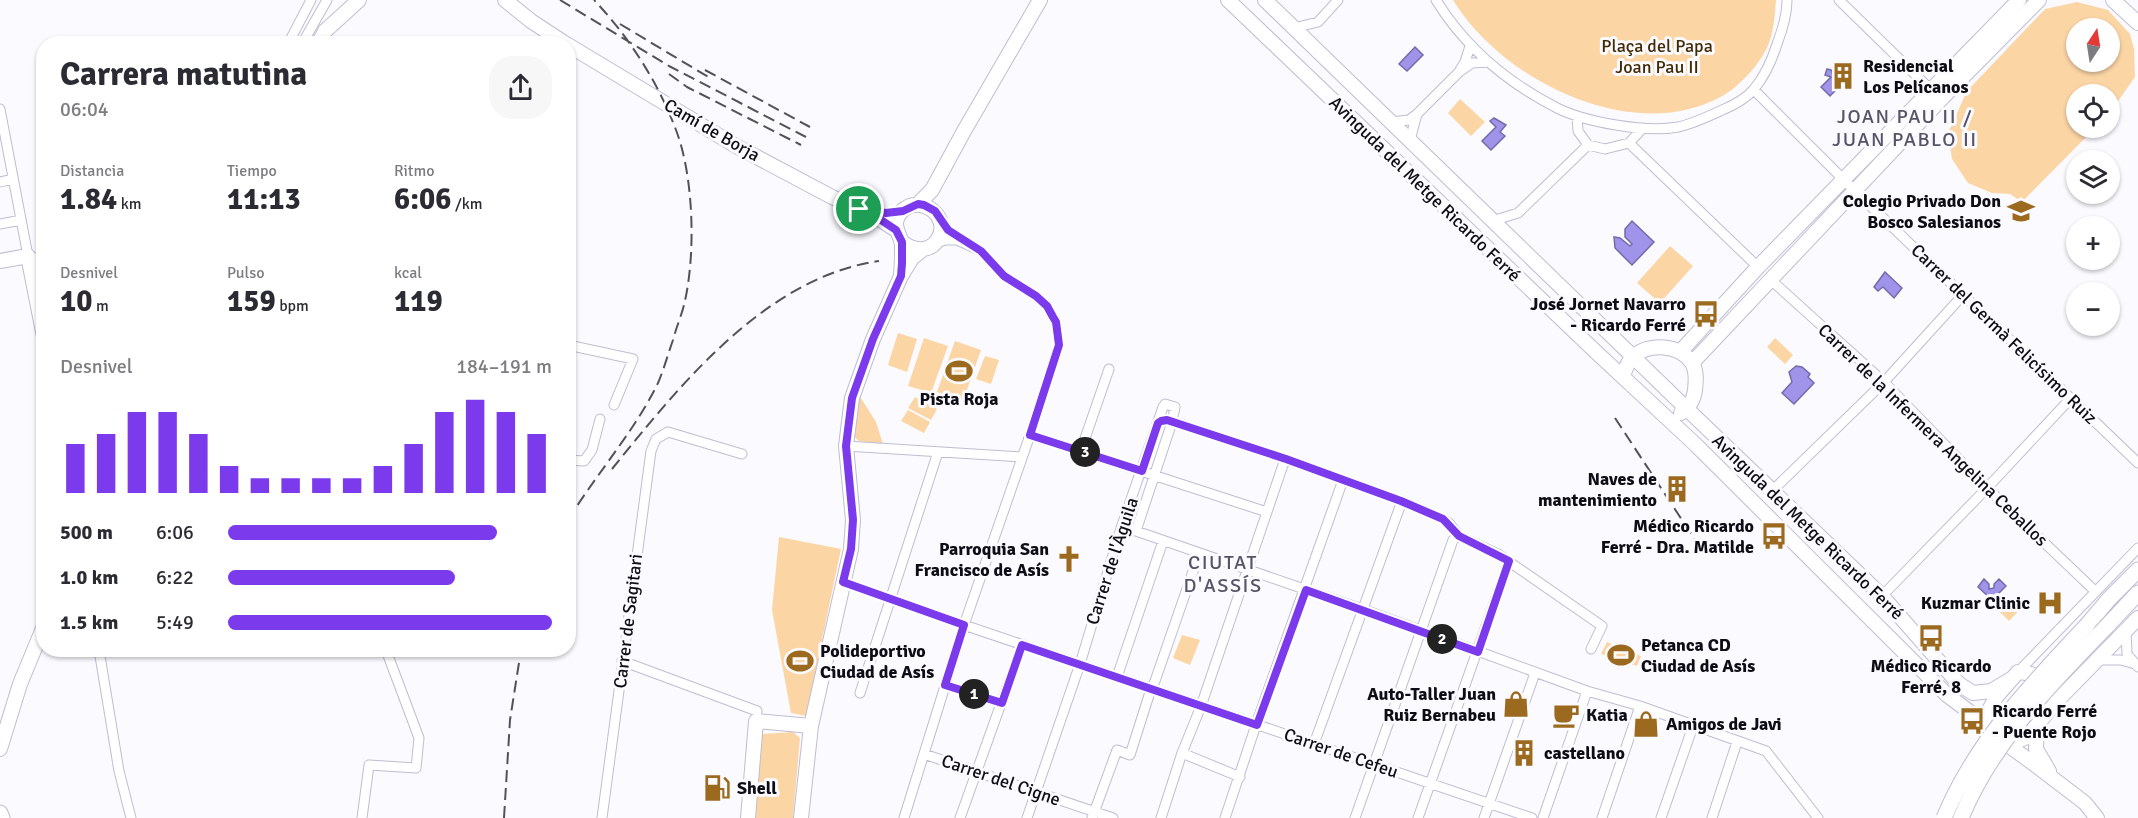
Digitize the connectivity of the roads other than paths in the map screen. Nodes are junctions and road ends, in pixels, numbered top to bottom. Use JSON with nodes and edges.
{"nodes":[{"id":1,"x":311,"y":0,"type":"edge"},
{"id":2,"x":327,"y":0,"type":"edge"},
{"id":3,"x":360,"y":0,"type":"edge"},
{"id":4,"x":505,"y":0,"type":"edge"},
{"id":5,"x":1040,"y":0,"type":"edge"},
{"id":6,"x":1228,"y":0,"type":"edge"},
{"id":7,"x":1265,"y":0,"type":"edge"},
{"id":8,"x":1338,"y":0,"type":"edge"},
{"id":9,"x":1436,"y":0,"type":"edge"},
{"id":10,"x":1787,"y":0,"type":"edge"},
{"id":11,"x":1839,"y":0,"type":"edge"},
{"id":12,"x":2019,"y":0,"type":"edge"},
{"id":13,"x":2038,"y":0,"type":"edge"},
{"id":14,"x":2113,"y":0,"type":"edge"},
{"id":15,"x":2138,"y":23,"type":"edge"},
{"id":16,"x":1293,"y":28,"type":"junction"},
{"id":17,"x":292,"y":36,"type":"edge"},
{"id":18,"x":307,"y":36,"type":"edge"},
{"id":19,"x":322,"y":36,"type":"edge"},
{"id":20,"x":554,"y":36,"type":"edge"},
{"id":21,"x":1470,"y":46,"type":"junction"},
{"id":22,"x":576,"y":49,"type":"edge"},
{"id":23,"x":1489,"y":62,"type":"junction"},
{"id":24,"x":1459,"y":72,"type":"junction"},
{"id":25,"x":1754,"y":90,"type":"junction"},
{"id":26,"x":1931,"y":90,"type":"junction"},
{"id":27,"x":0,"y":109,"type":"edge"},
{"id":28,"x":1416,"y":114,"type":"junction"},
{"id":29,"x":1577,"y":116,"type":"junction"},
{"id":30,"x":1391,"y":122,"type":"junction"},
{"id":31,"x":1642,"y":128,"type":"junction"},
{"id":32,"x":1410,"y":140,"type":"junction"},
{"id":33,"x":1629,"y":143,"type":"junction"},
{"id":34,"x":1588,"y":145,"type":"junction"},
{"id":35,"x":940,"y":176,"type":"junction"},
{"id":36,"x":13,"y":179,"type":"junction"},
{"id":37,"x":1845,"y":180,"type":"junction"},
{"id":38,"x":0,"y":182,"type":"edge"},
{"id":39,"x":1856,"y":192,"type":"junction"},
{"id":40,"x":918,"y":204,"type":"junction"},
{"id":41,"x":859,"y":209,"type":"junction"},
{"id":42,"x":903,"y":211,"type":"junction"},
{"id":43,"x":940,"y":219,"type":"junction"},
{"id":44,"x":21,"y":220,"type":"junction"},
{"id":45,"x":1492,"y":220,"type":"junction"},
{"id":46,"x":0,"y":224,"type":"edge"},
{"id":47,"x":899,"y":236,"type":"junction"},
{"id":48,"x":934,"y":243,"type":"junction"},
{"id":49,"x":966,"y":243,"type":"junction"},
{"id":50,"x":921,"y":250,"type":"junction"},
{"id":51,"x":28,"y":256,"type":"junction"},
{"id":52,"x":36,"y":258,"type":"edge"},
{"id":53,"x":0,"y":261,"type":"edge"},
{"id":54,"x":1758,"y":267,"type":"junction"},
{"id":55,"x":901,"y":276,"type":"junction"},
{"id":56,"x":1771,"y":280,"type":"junction"},
{"id":57,"x":1963,"y":295,"type":"junction"},
{"id":58,"x":36,"y":296,"type":"edge"},
{"id":59,"x":576,"y":347,"type":"edge"},
{"id":60,"x":1680,"y":352,"type":"junction"},
{"id":61,"x":1634,"y":356,"type":"junction"},
{"id":62,"x":1692,"y":363,"type":"junction"},
{"id":63,"x":1109,"y":369,"type":"dead end"},
{"id":64,"x":1623,"y":377,"type":"junction"},
{"id":65,"x":1884,"y":382,"type":"junction"},
{"id":66,"x":2071,"y":398,"type":"junction"},
{"id":67,"x":614,"y":405,"type":"dead end"},
{"id":68,"x":1687,"y":409,"type":"junction"},
{"id":69,"x":600,"y":419,"type":"dead end"},
{"id":70,"x":1669,"y":420,"type":"junction"},
{"id":71,"x":1172,"y":422,"type":"junction"},
{"id":72,"x":1158,"y":423,"type":"junction"},
{"id":73,"x":1030,"y":435,"type":"junction"},
{"id":74,"x":846,"y":446,"type":"junction"},
{"id":75,"x":1082,"y":450,"type":"junction"},
{"id":76,"x":938,"y":452,"type":"junction"},
{"id":77,"x":742,"y":454,"type":"dead end"},
{"id":78,"x":1021,"y":457,"type":"junction"},
{"id":79,"x":1286,"y":459,"type":"junction"},
{"id":80,"x":576,"y":460,"type":"edge"},
{"id":81,"x":2138,"y":463,"type":"edge"},
{"id":82,"x":1142,"y":471,"type":"junction"},
{"id":83,"x":1156,"y":476,"type":"junction"},
{"id":84,"x":1343,"y":480,"type":"junction"},
{"id":85,"x":1987,"y":488,"type":"junction"},
{"id":86,"x":1773,"y":490,"type":"junction"},
{"id":87,"x":1401,"y":501,"type":"junction"},
{"id":88,"x":1267,"y":512,"type":"junction"},
{"id":89,"x":1121,"y":528,"type":"junction"},
{"id":90,"x":1136,"y":531,"type":"junction"},
{"id":91,"x":1459,"y":536,"type":"junction"},
{"id":92,"x":1164,"y":541,"type":"junction"},
{"id":93,"x":2138,"y":548,"type":"edge"},
{"id":94,"x":1199,"y":554,"type":"junction"},
{"id":95,"x":1509,"y":561,"type":"junction"},
{"id":96,"x":1246,"y":570,"type":"junction"},
{"id":97,"x":2138,"y":570,"type":"edge"},
{"id":98,"x":843,"y":582,"type":"junction"},
{"id":99,"x":1306,"y":590,"type":"junction"},
{"id":100,"x":2095,"y":591,"type":"junction"},
{"id":101,"x":2138,"y":593,"type":"edge"},
{"id":102,"x":1882,"y":596,"type":"junction"},
{"id":103,"x":890,"y":600,"type":"junction"},
{"id":104,"x":1362,"y":609,"type":"junction"},
{"id":105,"x":2138,"y":618,"type":"edge"},
{"id":106,"x":964,"y":625,"type":"junction"},
{"id":107,"x":1421,"y":631,"type":"junction"},
{"id":108,"x":2126,"y":631,"type":"junction"},
{"id":109,"x":36,"y":645,"type":"edge"},
{"id":110,"x":1022,"y":645,"type":"junction"},
{"id":111,"x":1591,"y":650,"type":"dead end"},
{"id":112,"x":1478,"y":652,"type":"junction"},
{"id":113,"x":100,"y":657,"type":"edge"},
{"id":114,"x":389,"y":657,"type":"edge"},
{"id":115,"x":2097,"y":660,"type":"junction"},
{"id":116,"x":622,"y":662,"type":"junction"},
{"id":117,"x":1080,"y":664,"type":"junction"},
{"id":118,"x":2136,"y":665,"type":"edge"},
{"id":119,"x":1535,"y":673,"type":"junction"},
{"id":120,"x":2014,"y":675,"type":"junction"},
{"id":121,"x":1117,"y":677,"type":"junction"},
{"id":122,"x":20,"y":684,"type":"junction"},
{"id":123,"x":945,"y":685,"type":"junction"},
{"id":124,"x":1151,"y":689,"type":"junction"},
{"id":125,"x":1587,"y":691,"type":"junction"},
{"id":126,"x":860,"y":693,"type":"dead end"},
{"id":127,"x":1002,"y":703,"type":"junction"},
{"id":128,"x":2055,"y":703,"type":"junction"},
{"id":129,"x":1201,"y":706,"type":"junction"},
{"id":130,"x":1640,"y":706,"type":"junction"},
{"id":131,"x":0,"y":719,"type":"edge"},
{"id":132,"x":756,"y":721,"type":"junction"},
{"id":133,"x":1983,"y":722,"type":"junction"},
{"id":134,"x":1257,"y":725,"type":"junction"},
{"id":135,"x":811,"y":726,"type":"junction"},
{"id":136,"x":1693,"y":726,"type":"junction"},
{"id":137,"x":2037,"y":726,"type":"junction"},
{"id":138,"x":1737,"y":742,"type":"junction"},
{"id":139,"x":1314,"y":744,"type":"junction"},
{"id":140,"x":2008,"y":746,"type":"junction"},
{"id":141,"x":0,"y":749,"type":"edge"},
{"id":142,"x":1182,"y":753,"type":"junction"},
{"id":143,"x":924,"y":754,"type":"junction"},
{"id":144,"x":1374,"y":765,"type":"junction"},
{"id":145,"x":977,"y":772,"type":"junction"},
{"id":146,"x":1240,"y":777,"type":"junction"},
{"id":147,"x":2053,"y":778,"type":"junction"},
{"id":148,"x":1430,"y":784,"type":"junction"},
{"id":149,"x":1036,"y":792,"type":"junction"},
{"id":150,"x":1489,"y":804,"type":"junction"},
{"id":151,"x":0,"y":813,"type":"edge"},
{"id":152,"x":1093,"y":815,"type":"edge"},
{"id":153,"x":2,"y":818,"type":"edge"},
{"id":154,"x":131,"y":818,"type":"edge"},
{"id":155,"x":362,"y":818,"type":"edge"},
{"id":156,"x":367,"y":818,"type":"edge"},
{"id":157,"x":602,"y":818,"type":"edge"},
{"id":158,"x":748,"y":818,"type":"edge"},
{"id":159,"x":802,"y":818,"type":"edge"},
{"id":160,"x":904,"y":818,"type":"edge"},
{"id":161,"x":960,"y":818,"type":"edge"},
{"id":162,"x":1027,"y":818,"type":"edge"},
{"id":163,"x":1113,"y":818,"type":"edge"},
{"id":164,"x":1161,"y":818,"type":"edge"},
{"id":165,"x":1225,"y":818,"type":"edge"},
{"id":166,"x":1355,"y":818,"type":"edge"},
{"id":167,"x":1418,"y":818,"type":"edge"},
{"id":168,"x":1484,"y":818,"type":"edge"},
{"id":169,"x":1532,"y":818,"type":"edge"},
{"id":170,"x":1543,"y":818,"type":"edge"},
{"id":171,"x":1602,"y":818,"type":"edge"},
{"id":172,"x":1661,"y":818,"type":"edge"},
{"id":173,"x":1712,"y":818,"type":"edge"},
{"id":174,"x":1818,"y":818,"type":"edge"},
{"id":175,"x":1944,"y":818,"type":"edge"},
{"id":176,"x":1960,"y":818,"type":"edge"},
{"id":177,"x":2097,"y":818,"type":"edge"}],
"edges":[{"from":1,"to":17,"type":"street"},
{"from":2,"to":18,"type":"street"},
{"from":3,"to":19,"type":"street"},
{"from":4,"to":20,"type":"street","name":"Camí de Borja"},
{"from":5,"to":35,"type":"street"},
{"from":6,"to":64,"type":"street","name":"Avinguda del Metge Ricardo Ferré"},
{"from":7,"to":16,"type":"street","name":"Avinguda del Metge Ricardo Ferré"},
{"from":8,"to":16,"type":"street"},
{"from":9,"to":21,"type":"street"},
{"from":10,"to":25,"type":"street"},
{"from":11,"to":26,"type":"street"},
{"from":12,"to":26,"type":"street"},
{"from":13,"to":39,"type":"street"},
{"from":14,"to":15,"type":"street"},
{"from":16,"to":30,"type":"street","name":"Avinguda del Metge Ricardo Ferré"},
{"from":21,"to":23,"type":"street"},
{"from":21,"to":24,"type":"street"},
{"from":22,"to":41,"type":"street","name":"Camí de Borja"},
{"from":23,"to":24,"type":"street"},
{"from":23,"to":29,"type":"street"},
{"from":24,"to":28,"type":"street"},
{"from":25,"to":31,"type":"street"},
{"from":25,"to":37,"type":"street","name":"Carrer del Germà Felicísimo Ruiz"},
{"from":26,"to":37,"type":"street"},
{"from":27,"to":36,"type":"street"},
{"from":28,"to":30,"type":"street"},
{"from":28,"to":32,"type":"street"},
{"from":29,"to":31,"type":"street"},
{"from":29,"to":34,"type":"street"},
{"from":30,"to":32,"type":"street","name":"Avinguda del Metge Ricardo Ferré"},
{"from":31,"to":33,"type":"street"},
{"from":32,"to":45,"type":"street","name":"Avinguda del Metge Ricardo Ferré"},
{"from":33,"to":34,"type":"street"},
{"from":33,"to":54,"type":"street"},
{"from":34,"to":45,"type":"street"},
{"from":35,"to":40,"type":"street"},
{"from":35,"to":43,"type":"street"},
{"from":36,"to":38,"type":"street"},
{"from":36,"to":44,"type":"street"},
{"from":37,"to":39,"type":"street","name":"Carrer del Germà Felicísimo Ruiz"},
{"from":37,"to":54,"type":"street"},
{"from":39,"to":56,"type":"street"},
{"from":39,"to":57,"type":"street","name":"Carrer del Germà Felicísimo Ruiz"},
{"from":40,"to":42,"type":"street"},
{"from":40,"to":43,"type":"street"},
{"from":41,"to":42,"type":"street","name":"Camí de Borja"},
{"from":41,"to":47,"type":"street","name":"Camí de Borja"},
{"from":42,"to":47,"type":"street"},
{"from":43,"to":48,"type":"street"},
{"from":43,"to":49,"type":"street"},
{"from":44,"to":46,"type":"street"},
{"from":44,"to":51,"type":"street"},
{"from":45,"to":61,"type":"street","name":"Avinguda del Metge Ricardo Ferré"},
{"from":47,"to":50,"type":"street"},
{"from":47,"to":55,"type":"street"},
{"from":48,"to":49,"type":"street"},
{"from":48,"to":50,"type":"street"},
{"from":49,"to":73,"type":"street"},
{"from":50,"to":55,"type":"street"},
{"from":51,"to":52,"type":"street"},
{"from":51,"to":53,"type":"street"},
{"from":51,"to":58,"type":"street"},
{"from":54,"to":60,"type":"street"},
{"from":55,"to":74,"type":"street"},
{"from":56,"to":62,"type":"street"},
{"from":56,"to":65,"type":"street","name":"Carrer de la Infermera Angelina Ceballos"},
{"from":57,"to":65,"type":"street"},
{"from":57,"to":66,"type":"street","name":"Carrer del Germà Felicísimo Ruiz"},
{"from":59,"to":67,"type":"street"},
{"from":60,"to":61,"type":"street"},
{"from":60,"to":62,"type":"street"},
{"from":61,"to":64,"type":"street"},
{"from":61,"to":68,"type":"street","name":"Avinguda del Metge Ricardo Ferré"},
{"from":62,"to":68,"type":"street"},
{"from":63,"to":75,"type":"street"},
{"from":64,"to":70,"type":"street","name":"Avinguda del Metge Ricardo Ferré"},
{"from":65,"to":85,"type":"street","name":"Carrer de la Infermera Angelina Ceballos"},
{"from":65,"to":86,"type":"street"},
{"from":66,"to":81,"type":"street","name":"Carrer del Germà Felicísimo Ruiz"},
{"from":66,"to":85,"type":"street"},
{"from":68,"to":70,"type":"street"},
{"from":68,"to":86,"type":"street","name":"Avinguda del Metge Ricardo Ferré"},
{"from":69,"to":80,"type":"street"},
{"from":70,"to":133,"type":"street","name":"Avinguda del Metge Ricardo Ferré"},
{"from":71,"to":72,"type":"street"},
{"from":71,"to":72,"type":"street","name":"Carrer de l'Àguila"},
{"from":71,"to":79,"type":"street"},
{"from":71,"to":83,"type":"street","name":"Carrer de l'Àguila"},
{"from":72,"to":82,"type":"street","name":"Carrer de l'Àguila"},
{"from":73,"to":75,"type":"street"},
{"from":73,"to":78,"type":"street"},
{"from":74,"to":76,"type":"street"},
{"from":74,"to":98,"type":"street"},
{"from":75,"to":82,"type":"street"},
{"from":76,"to":78,"type":"street"},
{"from":76,"to":103,"type":"street"},
{"from":77,"to":116,"type":"street","name":"Carrer de Sagitari"},
{"from":78,"to":106,"type":"street"},
{"from":79,"to":84,"type":"street"},
{"from":79,"to":88,"type":"street"},
{"from":82,"to":83,"type":"street"},
{"from":82,"to":89,"type":"street","name":"Carrer de l'Àguila"},
{"from":83,"to":88,"type":"street"},
{"from":83,"to":90,"type":"street","name":"Carrer de l'Àguila"},
{"from":84,"to":87,"type":"street"},
{"from":84,"to":99,"type":"street"},
{"from":85,"to":100,"type":"street","name":"Carrer de la Infermera Angelina Ceballos"},
{"from":85,"to":102,"type":"street"},
{"from":86,"to":102,"type":"street","name":"Avinguda del Metge Ricardo Ferré"},
{"from":87,"to":91,"type":"street"},
{"from":87,"to":104,"type":"street"},
{"from":88,"to":96,"type":"street"},
{"from":89,"to":90,"type":"street"},
{"from":89,"to":117,"type":"street","name":"Carrer de l'Àguila"},
{"from":90,"to":92,"type":"street"},
{"from":91,"to":95,"type":"street"},
{"from":91,"to":107,"type":"street"},
{"from":92,"to":94,"type":"street"},
{"from":92,"to":121,"type":"street"},
{"from":93,"to":100,"type":"street"},
{"from":94,"to":96,"type":"street"},
{"from":94,"to":124,"type":"street"},
{"from":95,"to":111,"type":"street"},
{"from":95,"to":112,"type":"street"},
{"from":96,"to":99,"type":"street"},
{"from":96,"to":129,"type":"street"},
{"from":97,"to":175,"type":"main road","bridge":true},
{"from":98,"to":103,"type":"street","name":"Carrer de Cefeu"},
{"from":98,"to":135,"type":"street"},
{"from":99,"to":104,"type":"street"},
{"from":99,"to":134,"type":"street"},
{"from":100,"to":120,"type":"street"},
{"from":101,"to":176,"type":"main road","bridge":true},
{"from":102,"to":120,"type":"street","name":"Avinguda del Metge Ricardo Ferré"},
{"from":103,"to":106,"type":"street","name":"Carrer de Cefeu"},
{"from":103,"to":126,"type":"street"},
{"from":104,"to":107,"type":"street"},
{"from":104,"to":139,"type":"street"},
{"from":105,"to":108,"type":"street"},
{"from":106,"to":110,"type":"street","name":"Carrer de Cefeu"},
{"from":106,"to":123,"type":"street"},
{"from":107,"to":112,"type":"street"},
{"from":107,"to":144,"type":"street"},
{"from":108,"to":115,"type":"street"},
{"from":108,"to":118,"type":"street"},
{"from":109,"to":122,"type":"street"},
{"from":110,"to":117,"type":"street","name":"Carrer de Cefeu"},
{"from":110,"to":127,"type":"street"},
{"from":112,"to":119,"type":"street"},
{"from":112,"to":148,"type":"street"},
{"from":113,"to":154,"type":"street"},
{"from":114,"to":155,"type":"street"},
{"from":115,"to":118,"type":"street"},
{"from":115,"to":128,"type":"street"},
{"from":116,"to":132,"type":"street"},
{"from":116,"to":157,"type":"street","name":"Carrer de Sagitari"},
{"from":117,"to":121,"type":"street","name":"Carrer de Cefeu"},
{"from":117,"to":149,"type":"street","name":"Carrer de l'Àguila"},
{"from":119,"to":125,"type":"street"},
{"from":119,"to":150,"type":"street"},
{"from":120,"to":128,"type":"street"},
{"from":120,"to":133,"type":"street"},
{"from":121,"to":124,"type":"street","name":"Carrer de Cefeu"},
{"from":122,"to":131,"type":"street"},
{"from":122,"to":141,"type":"street"},
{"from":123,"to":127,"type":"street"},
{"from":123,"to":143,"type":"street"},
{"from":124,"to":129,"type":"street","name":"Carrer de Cefeu"},
{"from":124,"to":152,"type":"street"},
{"from":125,"to":130,"type":"street"},
{"from":125,"to":170,"type":"street"},
{"from":127,"to":145,"type":"street"},
{"from":128,"to":137,"type":"street"},
{"from":129,"to":134,"type":"street","name":"Carrer de Cefeu"},
{"from":129,"to":142,"type":"street"},
{"from":130,"to":136,"type":"street"},
{"from":130,"to":171,"type":"street"},
{"from":132,"to":135,"type":"street"},
{"from":132,"to":158,"type":"street"},
{"from":133,"to":140,"type":"street"},
{"from":134,"to":139,"type":"street","name":"Carrer de Cefeu"},
{"from":134,"to":146,"type":"street"},
{"from":135,"to":159,"type":"street"},
{"from":136,"to":138,"type":"street"},
{"from":136,"to":172,"type":"street"},
{"from":137,"to":140,"type":"street"},
{"from":137,"to":147,"type":"street"},
{"from":138,"to":173,"type":"street"},
{"from":138,"to":174,"type":"street"},
{"from":139,"to":144,"type":"street","name":"Carrer de Cefeu"},
{"from":140,"to":147,"type":"street"},
{"from":142,"to":146,"type":"street"},
{"from":142,"to":164,"type":"street"},
{"from":143,"to":145,"type":"street","name":"Carrer del Cigne"},
{"from":143,"to":160,"type":"street"},
{"from":144,"to":148,"type":"street","name":"Carrer de Cefeu"},
{"from":144,"to":166,"type":"street"},
{"from":145,"to":149,"type":"street","name":"Carrer del Cigne"},
{"from":145,"to":161,"type":"street"},
{"from":146,"to":165,"type":"street"},
{"from":147,"to":177,"type":"street"},
{"from":148,"to":150,"type":"street","name":"Carrer de Cefeu"},
{"from":148,"to":167,"type":"street"},
{"from":149,"to":152,"type":"street","name":"Carrer del Cigne"},
{"from":149,"to":162,"type":"street","name":"Carrer de l'Àguila"},
{"from":150,"to":168,"type":"street"},
{"from":150,"to":169,"type":"street","name":"Carrer de Cefeu"},
{"from":151,"to":153,"type":"main road"},
{"from":152,"to":163,"type":"street","name":"Carrer del Cigne"},
{"from":155,"to":156,"type":"street"}]}
